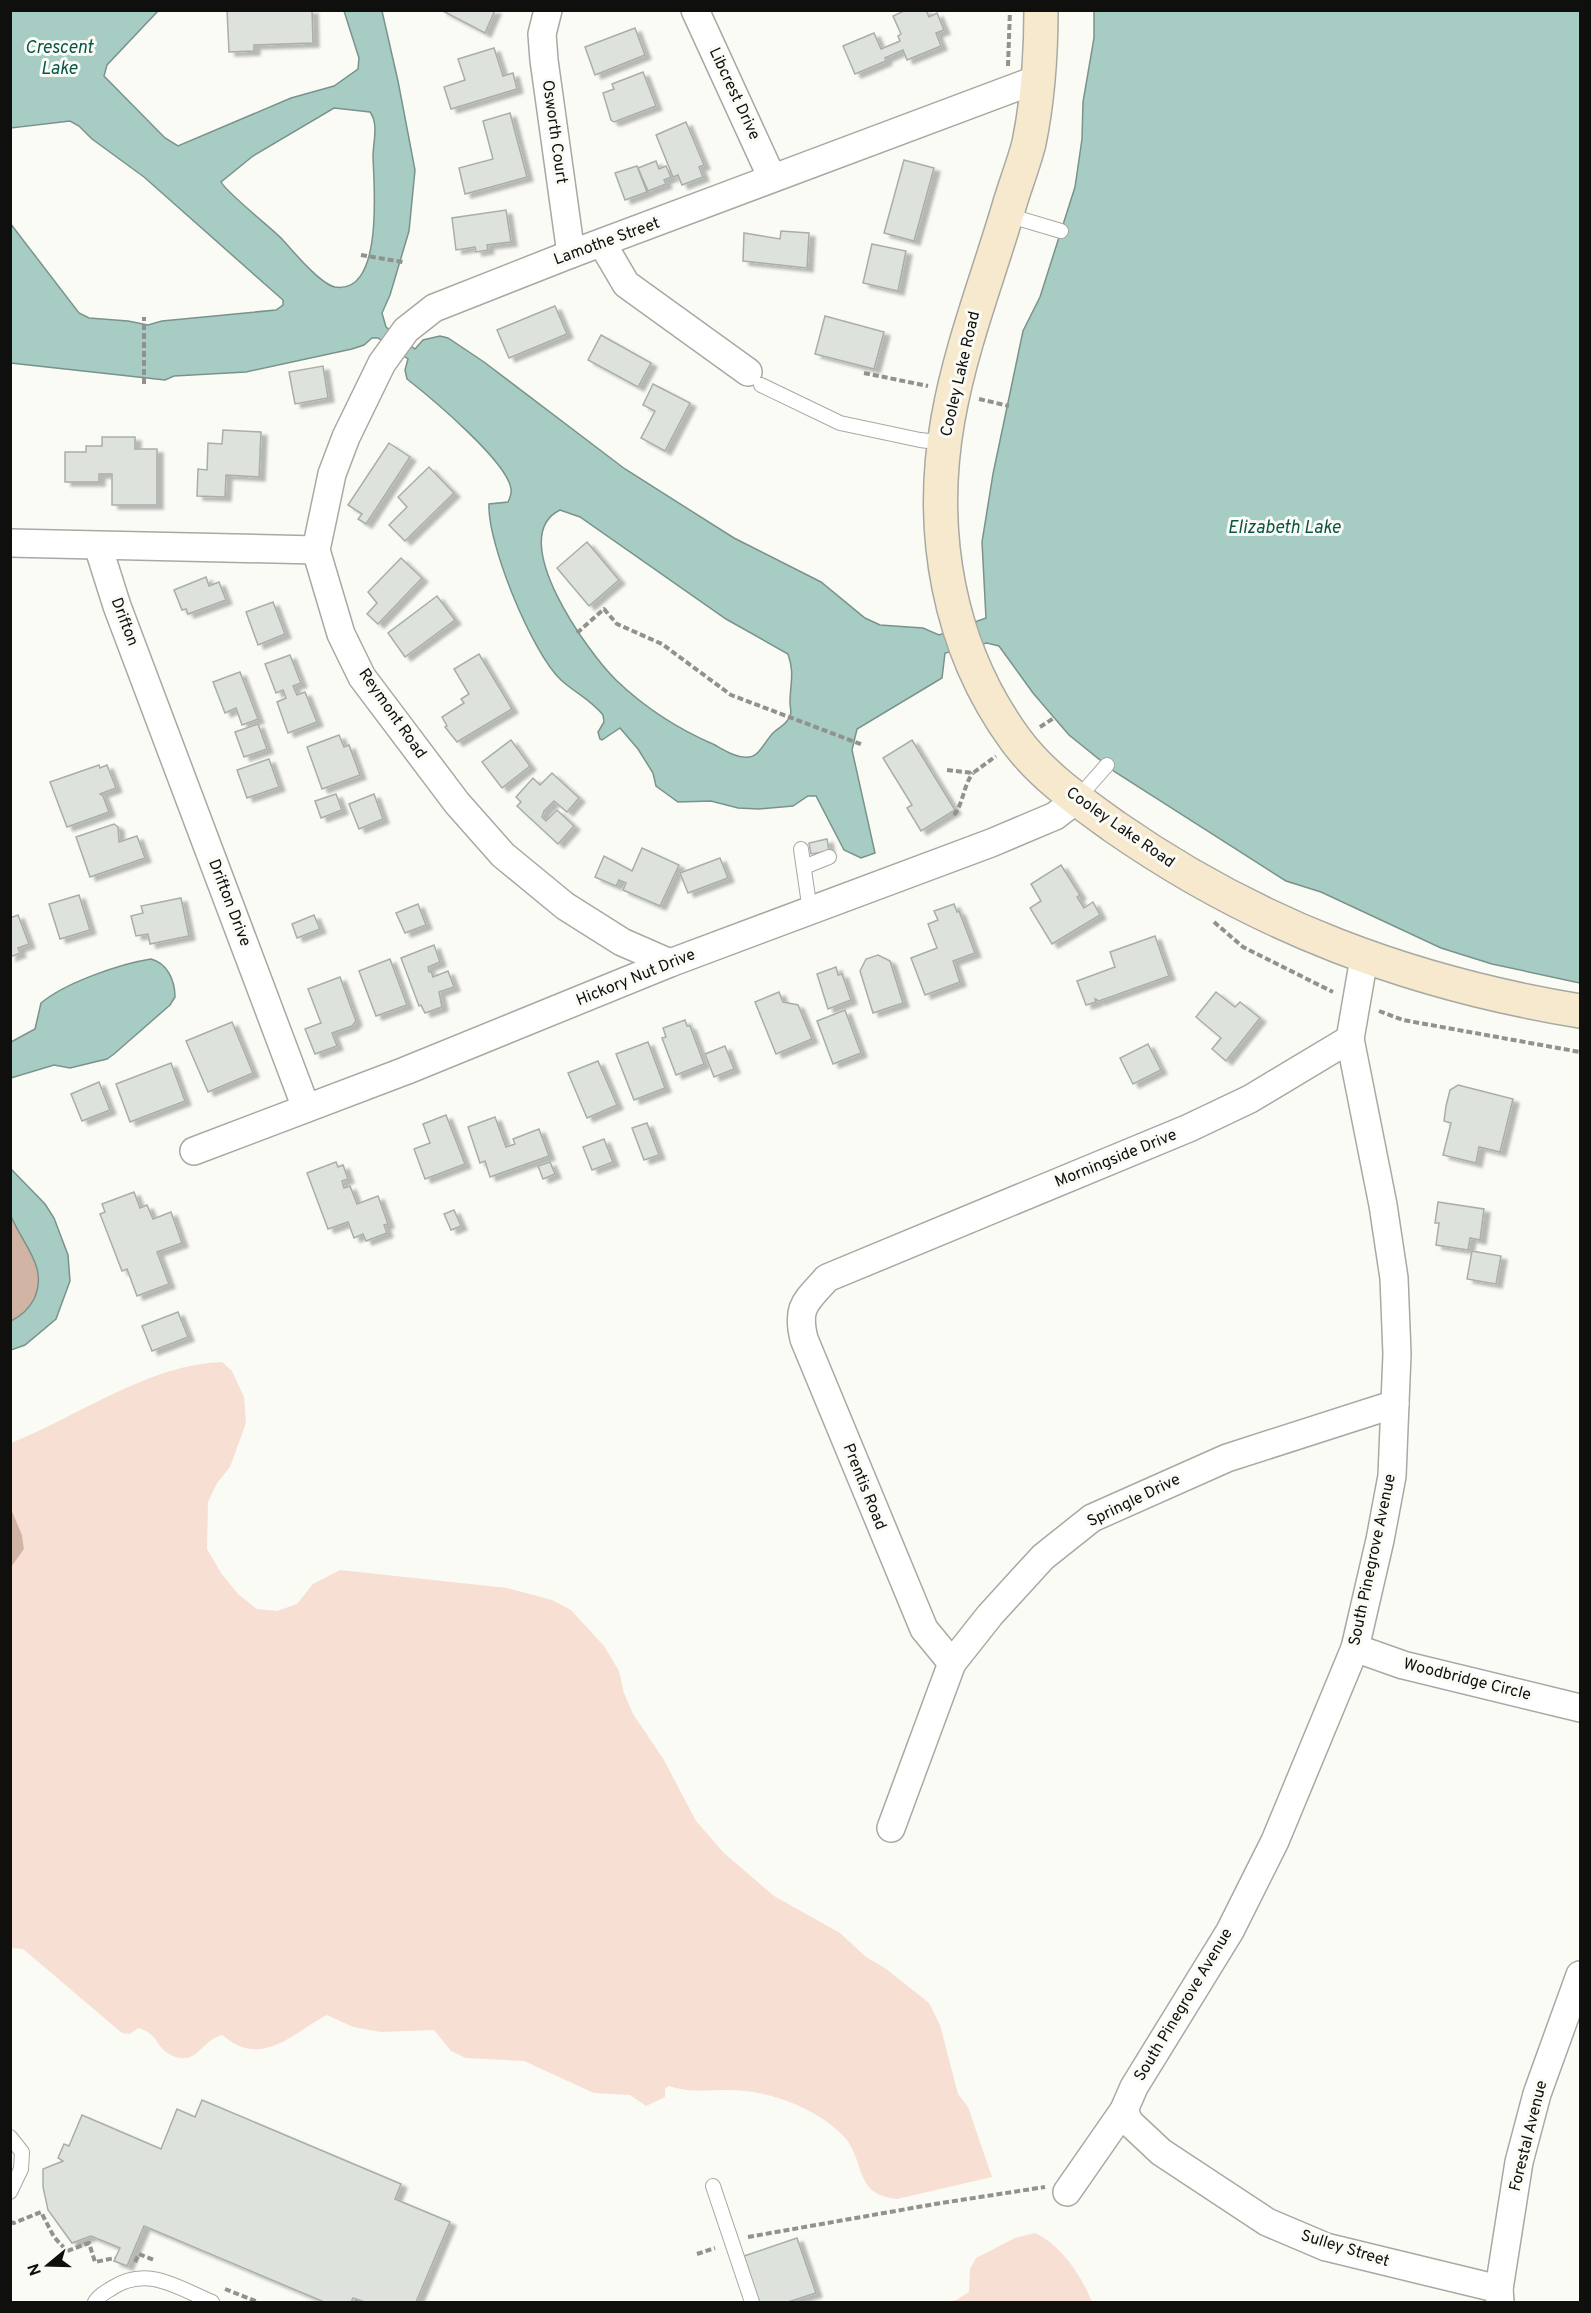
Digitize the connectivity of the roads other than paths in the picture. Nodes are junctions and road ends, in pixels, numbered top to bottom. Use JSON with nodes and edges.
{"nodes":[{"id":1,"x":548,"y":10,"type":"edge"},
{"id":2,"x":695,"y":10,"type":"edge"},
{"id":3,"x":1041,"y":10,"type":"edge"},
{"id":4,"x":1038,"y":79,"type":"junction"},
{"id":5,"x":772,"y":178,"type":"junction"},
{"id":6,"x":1007,"y":215,"type":"junction"},
{"id":7,"x":1061,"y":231,"type":"dead end"},
{"id":8,"x":602,"y":243,"type":"junction"},
{"id":9,"x":571,"y":254,"type":"junction"},
{"id":10,"x":755,"y":378,"type":"joint"},
{"id":11,"x":945,"y":443,"type":"junction"},
{"id":12,"x":10,"y":543,"type":"edge"},
{"id":13,"x":98,"y":546,"type":"junction"},
{"id":14,"x":316,"y":550,"type":"junction"},
{"id":15,"x":154,"y":697,"type":"joint"},
{"id":16,"x":1107,"y":765,"type":"dead end"},
{"id":17,"x":1076,"y":800,"type":"junction"},
{"id":18,"x":801,"y":849,"type":"dead end"},
{"id":19,"x":830,"y":857,"type":"dead end"},
{"id":20,"x":804,"y":867,"type":"junction"},
{"id":21,"x":810,"y":911,"type":"junction"},
{"id":22,"x":1364,"y":958,"type":"junction"},
{"id":23,"x":670,"y":963,"type":"junction"},
{"id":24,"x":1581,"y":1011,"type":"edge"},
{"id":25,"x":1350,"y":1040,"type":"junction"},
{"id":26,"x":306,"y":1108,"type":"junction"},
{"id":27,"x":194,"y":1151,"type":"dead end"},
{"id":28,"x":805,"y":1303,"type":"joint"},
{"id":29,"x":1395,"y":1404,"type":"junction"},
{"id":30,"x":1355,"y":1648,"type":"junction"},
{"id":31,"x":952,"y":1662,"type":"junction"},
{"id":32,"x":1581,"y":1708,"type":"edge"},
{"id":33,"x":891,"y":1828,"type":"dead end"},
{"id":34,"x":1581,"y":1975,"type":"edge"},
{"id":35,"x":1124,"y":2110,"type":"junction"},
{"id":36,"x":10,"y":2137,"type":"edge"},
{"id":37,"x":713,"y":2186,"type":"dead end"},
{"id":38,"x":10,"y":2192,"type":"edge"},
{"id":39,"x":1067,"y":2192,"type":"road end"},
{"id":40,"x":1499,"y":2296,"type":"edge"},
{"id":41,"x":95,"y":2302,"type":"edge"},
{"id":42,"x":212,"y":2302,"type":"edge"},
{"id":43,"x":752,"y":2302,"type":"edge"}],
"edges":[{"from":1,"to":9,"type":"street","name":"Osworth Court"},
{"from":2,"to":5,"type":"street","name":"Libcrest Drive"},
{"from":3,"to":4,"type":"main road","name":"Cooley Lake Road"},
{"from":4,"to":5,"type":"street","name":"Lamothe Street"},
{"from":4,"to":6,"type":"main road","name":"Cooley Lake Road"},
{"from":5,"to":8,"type":"street","name":"Lamothe Street"},
{"from":6,"to":7,"type":"lane"},
{"from":6,"to":11,"type":"main road","name":"Cooley Lake Road"},
{"from":8,"to":9,"type":"street","name":"Lamothe Street"},
{"from":8,"to":10,"type":"street"},
{"from":9,"to":14,"type":"street","name":"Lamothe Street"},
{"from":10,"to":11,"type":"lane"},
{"from":11,"to":17,"type":"main road","name":"Cooley Lake Road"},
{"from":12,"to":13,"type":"street"},
{"from":13,"to":14,"type":"street"},
{"from":13,"to":15,"type":"street","name":"Drifton"},
{"from":14,"to":23,"type":"street","name":"Reymont Road"},
{"from":15,"to":26,"type":"street","name":"Drifton Drive"},
{"from":16,"to":17,"type":"lane"},
{"from":17,"to":21,"type":"street","name":"Hickory Nut Drive"},
{"from":17,"to":22,"type":"main road","name":"Cooley Lake Road"},
{"from":18,"to":20,"type":"lane"},
{"from":19,"to":20,"type":"lane"},
{"from":20,"to":21,"type":"lane"},
{"from":21,"to":23,"type":"street","name":"Hickory Nut Drive"},
{"from":22,"to":24,"type":"main road","name":"Cooley Lake Road"},
{"from":22,"to":25,"type":"street"},
{"from":23,"to":26,"type":"street","name":"Hickory Nut Drive"},
{"from":25,"to":28,"type":"street","name":"Morningside Drive"},
{"from":25,"to":29,"type":"street","name":"South Pinegrove Avenue"},
{"from":26,"to":27,"type":"street","name":"Hickory Nut Drive"},
{"from":28,"to":31,"type":"street","name":"Prentis Road"},
{"from":29,"to":30,"type":"street","name":"South Pinegrove Avenue"},
{"from":29,"to":31,"type":"street","name":"Springle Drive"},
{"from":30,"to":32,"type":"street","name":"Woodbridge Circle"},
{"from":30,"to":35,"type":"street","name":"South Pinegrove Avenue"},
{"from":31,"to":33,"type":"street","name":"Springle Drive"},
{"from":34,"to":40,"type":"street","name":"Forestal Avenue"},
{"from":35,"to":39,"type":"street","name":"South Pinegrove Avenue"},
{"from":35,"to":40,"type":"street","name":"Sulley Street"},
{"from":36,"to":38,"type":"lane"},
{"from":37,"to":43,"type":"lane"},
{"from":41,"to":42,"type":"lane"}]}
